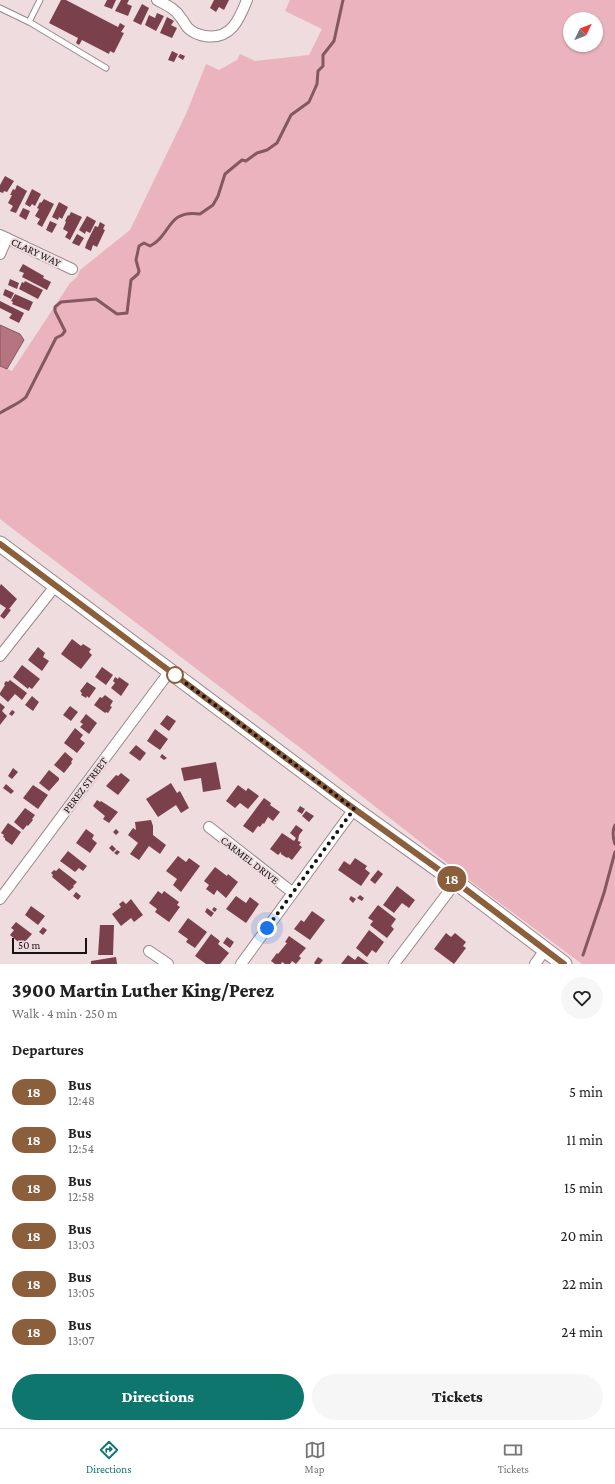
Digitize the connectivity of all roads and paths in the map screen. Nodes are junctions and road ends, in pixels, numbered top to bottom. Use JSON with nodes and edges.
{"nodes":[{"id":1,"x":40,"y":0,"type":"edge"},
{"id":2,"x":156,"y":0,"type":"edge"},
{"id":3,"x":247,"y":0,"type":"edge"},
{"id":4,"x":0,"y":8,"type":"edge"},
{"id":5,"x":29,"y":22,"type":"junction"},
{"id":6,"x":106,"y":68,"type":"dead end"},
{"id":7,"x":4,"y":236,"type":"edge"},
{"id":8,"x":0,"y":254,"type":"edge"},
{"id":9,"x":72,"y":269,"type":"dead end"},
{"id":10,"x":0,"y":544,"type":"edge"},
{"id":11,"x":56,"y":585,"type":"junction"},
{"id":12,"x":0,"y":656,"type":"edge"},
{"id":13,"x":170,"y":671,"type":"junction"},
{"id":14,"x":354,"y":809,"type":"junction"},
{"id":15,"x":209,"y":827,"type":"dead end"},
{"id":16,"x":456,"y":882,"type":"junction"},
{"id":17,"x":292,"y":892,"type":"junction"},
{"id":18,"x":0,"y":899,"type":"edge"},
{"id":19,"x":545,"y":950,"type":"junction"},
{"id":20,"x":149,"y":951,"type":"dead end"},
{"id":21,"x":168,"y":964,"type":"edge"},
{"id":22,"x":241,"y":964,"type":"edge"},
{"id":23,"x":394,"y":964,"type":"edge"},
{"id":24,"x":535,"y":964,"type":"edge"},
{"id":25,"x":564,"y":964,"type":"edge"}],
"edges":[{"from":1,"to":5,"type":"lane"},
{"from":2,"to":3,"type":"street"},
{"from":4,"to":5,"type":"lane"},
{"from":5,"to":6,"type":"lane"},
{"from":7,"to":8,"type":"street"},
{"from":7,"to":9,"type":"street","name":"CLARY WAY"},
{"from":10,"to":11,"type":"main road"},
{"from":11,"to":12,"type":"street"},
{"from":11,"to":13,"type":"main road"},
{"from":13,"to":14,"type":"main road"},
{"from":13,"to":18,"type":"street","name":"PEREZ STREET"},
{"from":14,"to":16,"type":"main road"},
{"from":14,"to":17,"type":"street"},
{"from":15,"to":17,"type":"street","name":"CARMEL DRIVE"},
{"from":16,"to":19,"type":"main road"},
{"from":16,"to":23,"type":"street"},
{"from":17,"to":22,"type":"street"},
{"from":19,"to":24,"type":"street"},
{"from":19,"to":25,"type":"main road"},
{"from":20,"to":21,"type":"street"}]}
